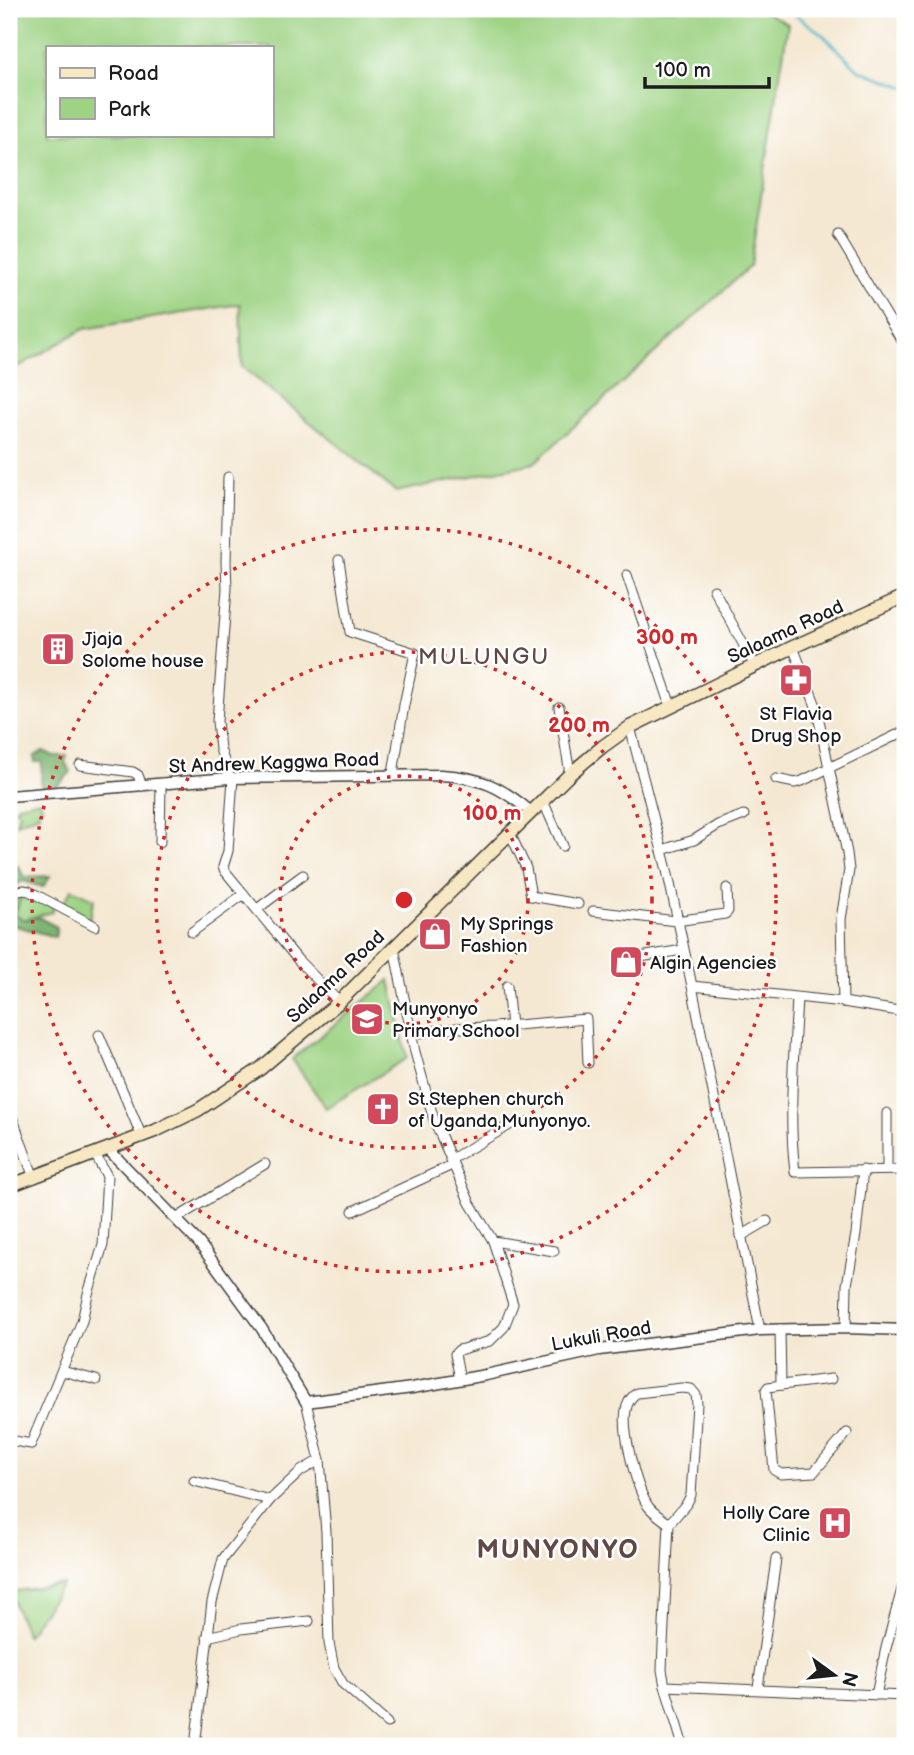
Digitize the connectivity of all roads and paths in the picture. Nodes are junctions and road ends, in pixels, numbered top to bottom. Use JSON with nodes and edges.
{"nodes":[{"id":1,"x":838,"y":235,"type":"dead end"},
{"id":2,"x":905,"y":346,"type":"edge"},
{"id":3,"x":228,"y":477,"type":"dead end"},
{"id":4,"x":339,"y":560,"type":"dead end"},
{"id":5,"x":627,"y":575,"type":"dead end"},
{"id":6,"x":715,"y":590,"type":"dead end"},
{"id":7,"x":905,"y":596,"type":"edge"},
{"id":8,"x":793,"y":647,"type":"junction"},
{"id":9,"x":755,"y":666,"type":"junction"},
{"id":10,"x":671,"y":706,"type":"junction"},
{"id":11,"x":559,"y":707,"type":"dead end"},
{"id":12,"x":630,"y":727,"type":"junction"},
{"id":13,"x":905,"y":731,"type":"edge"},
{"id":14,"x":80,"y":765,"type":"dead end"},
{"id":15,"x":829,"y":766,"type":"junction"},
{"id":16,"x":393,"y":774,"type":"junction"},
{"id":17,"x":570,"y":774,"type":"junction"},
{"id":18,"x":231,"y":778,"type":"junction"},
{"id":19,"x":776,"y":779,"type":"dead end"},
{"id":20,"x":161,"y":784,"type":"junction"},
{"id":21,"x":142,"y":786,"type":"junction"},
{"id":22,"x":9,"y":796,"type":"edge"},
{"id":23,"x":543,"y":801,"type":"junction"},
{"id":24,"x":531,"y":812,"type":"junction"},
{"id":25,"x":744,"y":815,"type":"dead end"},
{"id":26,"x":510,"y":833,"type":"junction"},
{"id":27,"x":160,"y":842,"type":"dead end"},
{"id":28,"x":564,"y":846,"type":"dead end"},
{"id":29,"x":662,"y":850,"type":"junction"},
{"id":30,"x":303,"y":875,"type":"dead end"},
{"id":31,"x":727,"y":888,"type":"dead end"},
{"id":32,"x":9,"y":894,"type":"edge"},
{"id":33,"x":244,"y":894,"type":"junction"},
{"id":34,"x":578,"y":904,"type":"dead end"},
{"id":35,"x":257,"y":909,"type":"junction"},
{"id":36,"x":593,"y":911,"type":"dead end"},
{"id":37,"x":676,"y":921,"type":"junction"},
{"id":38,"x":95,"y":926,"type":"dead end"},
{"id":39,"x":192,"y":932,"type":"dead end"},
{"id":40,"x":394,"y":948,"type":"junction"},
{"id":41,"x":684,"y":950,"type":"junction"},
{"id":42,"x":634,"y":958,"type":"dead end"},
{"id":43,"x":507,"y":986,"type":"dead end"},
{"id":44,"x":692,"y":986,"type":"junction"},
{"id":45,"x":797,"y":999,"type":"junction"},
{"id":46,"x":339,"y":1002,"type":"junction"},
{"id":47,"x":843,"y":1002,"type":"junction"},
{"id":48,"x":905,"y":1012,"type":"edge"},
{"id":49,"x":511,"y":1026,"type":"junction"},
{"id":50,"x":411,"y":1034,"type":"junction"},
{"id":51,"x":99,"y":1035,"type":"dead end"},
{"id":52,"x":588,"y":1063,"type":"dead end"},
{"id":53,"x":9,"y":1108,"type":"edge"},
{"id":54,"x":887,"y":1113,"type":"dead end"},
{"id":55,"x":513,"y":1124,"type":"dead end"},
{"id":56,"x":142,"y":1137,"type":"junction"},
{"id":57,"x":108,"y":1149,"type":"junction"},
{"id":58,"x":95,"y":1154,"type":"junction"},
{"id":59,"x":451,"y":1162,"type":"junction"},
{"id":60,"x":265,"y":1164,"type":"dead end"},
{"id":61,"x":863,"y":1170,"type":"junction"},
{"id":62,"x":887,"y":1170,"type":"junction"},
{"id":63,"x":905,"y":1170,"type":"edge"},
{"id":64,"x":34,"y":1178,"type":"junction"},
{"id":65,"x":9,"y":1186,"type":"edge"},
{"id":66,"x":353,"y":1211,"type":"dead end"},
{"id":67,"x":177,"y":1218,"type":"junction"},
{"id":68,"x":767,"y":1221,"type":"dead end"},
{"id":69,"x":741,"y":1236,"type":"junction"},
{"id":70,"x":493,"y":1241,"type":"junction"},
{"id":71,"x":554,"y":1251,"type":"dead end"},
{"id":72,"x":846,"y":1328,"type":"junction"},
{"id":73,"x":780,"y":1329,"type":"junction"},
{"id":74,"x":760,"y":1330,"type":"junction"},
{"id":75,"x":905,"y":1330,"type":"edge"},
{"id":76,"x":62,"y":1371,"type":"junction"},
{"id":77,"x":460,"y":1379,"type":"junction"},
{"id":78,"x":831,"y":1379,"type":"dead end"},
{"id":79,"x":96,"y":1380,"type":"dead end"},
{"id":80,"x":781,"y":1385,"type":"junction"},
{"id":81,"x":306,"y":1402,"type":"junction"},
{"id":82,"x":847,"y":1433,"type":"dead end"},
{"id":83,"x":9,"y":1440,"type":"edge"},
{"id":84,"x":320,"y":1460,"type":"junction"},
{"id":85,"x":194,"y":1481,"type":"dead end"},
{"id":86,"x":270,"y":1500,"type":"junction"},
{"id":87,"x":669,"y":1524,"type":"junction"},
{"id":88,"x":776,"y":1559,"type":"dead end"},
{"id":89,"x":905,"y":1578,"type":"edge"},
{"id":90,"x":903,"y":1594,"type":"edge"},
{"id":91,"x":309,"y":1621,"type":"dead end"},
{"id":92,"x":207,"y":1637,"type":"junction"},
{"id":93,"x":665,"y":1686,"type":"junction"},
{"id":94,"x":758,"y":1688,"type":"junction"},
{"id":95,"x":876,"y":1695,"type":"junction"},
{"id":96,"x":905,"y":1696,"type":"edge"},
{"id":97,"x":387,"y":1723,"type":"dead end"},
{"id":98,"x":195,"y":1746,"type":"edge"},
{"id":99,"x":683,"y":1746,"type":"edge"}],
"edges":[{"from":1,"to":2,"type":"street"},
{"from":3,"to":18,"type":"street"},
{"from":4,"to":16,"type":"street"},
{"from":5,"to":10,"type":"street"},
{"from":6,"to":9,"type":"street"},
{"from":7,"to":8,"type":"main road","name":"Salaama Road"},
{"from":8,"to":9,"type":"main road","name":"Salaama Road"},
{"from":8,"to":15,"type":"street"},
{"from":9,"to":10,"type":"main road","name":"Salaama Road"},
{"from":10,"to":12,"type":"main road","name":"Salaama Road"},
{"from":11,"to":17,"type":"street"},
{"from":12,"to":17,"type":"main road","name":"Salaama Road"},
{"from":12,"to":29,"type":"street"},
{"from":13,"to":15,"type":"street"},
{"from":14,"to":21,"type":"street"},
{"from":15,"to":19,"type":"street"},
{"from":15,"to":47,"type":"street"},
{"from":16,"to":18,"type":"street","name":"St Andrew Kaggwa Road"},
{"from":16,"to":24,"type":"street","name":"St Andrew Kaggwa Road"},
{"from":17,"to":23,"type":"main road","name":"Salaama Road"},
{"from":18,"to":20,"type":"street","name":"St Andrew Kaggwa Road"},
{"from":18,"to":33,"type":"street"},
{"from":20,"to":21,"type":"street","name":"St Andrew Kaggwa Road"},
{"from":20,"to":27,"type":"street"},
{"from":21,"to":22,"type":"street","name":"St Andrew Kaggwa Road"},
{"from":23,"to":24,"type":"main road","name":"Salaama Road"},
{"from":23,"to":28,"type":"street"},
{"from":24,"to":26,"type":"main road","name":"Salaama Road"},
{"from":25,"to":29,"type":"street"},
{"from":26,"to":34,"type":"street"},
{"from":26,"to":40,"type":"main road","name":"Salaama Road"},
{"from":29,"to":37,"type":"street"},
{"from":30,"to":35,"type":"street"},
{"from":31,"to":37,"type":"street"},
{"from":32,"to":38,"type":"street"},
{"from":33,"to":35,"type":"street"},
{"from":33,"to":39,"type":"street"},
{"from":35,"to":46,"type":"street"},
{"from":36,"to":37,"type":"street"},
{"from":37,"to":41,"type":"street"},
{"from":40,"to":46,"type":"main road","name":"Salaama Road"},
{"from":40,"to":50,"type":"street"},
{"from":41,"to":42,"type":"street"},
{"from":41,"to":44,"type":"street"},
{"from":43,"to":49,"type":"street"},
{"from":44,"to":45,"type":"street"},
{"from":44,"to":69,"type":"street"},
{"from":45,"to":47,"type":"street"},
{"from":45,"to":61,"type":"street"},
{"from":46,"to":56,"type":"main road","name":"Salaama Road"},
{"from":47,"to":48,"type":"street"},
{"from":49,"to":50,"type":"street"},
{"from":49,"to":52,"type":"street"},
{"from":50,"to":59,"type":"street"},
{"from":51,"to":56,"type":"street"},
{"from":53,"to":64,"type":"street"},
{"from":54,"to":62,"type":"street"},
{"from":55,"to":59,"type":"street"},
{"from":56,"to":57,"type":"main road","name":"Salaama Road"},
{"from":57,"to":58,"type":"main road","name":"Salaama Road"},
{"from":57,"to":67,"type":"street"},
{"from":58,"to":64,"type":"main road","name":"Salaama Road"},
{"from":58,"to":76,"type":"street"},
{"from":59,"to":66,"type":"street"},
{"from":59,"to":70,"type":"street"},
{"from":60,"to":67,"type":"street"},
{"from":61,"to":62,"type":"street"},
{"from":61,"to":72,"type":"street"},
{"from":62,"to":63,"type":"street"},
{"from":64,"to":65,"type":"main road","name":"Salaama Road"},
{"from":67,"to":81,"type":"street"},
{"from":68,"to":69,"type":"street"},
{"from":69,"to":74,"type":"street"},
{"from":70,"to":71,"type":"street"},
{"from":70,"to":77,"type":"street"},
{"from":72,"to":73,"type":"street","name":"Lukuli Road"},
{"from":72,"to":75,"type":"street","name":"Lukuli Road"},
{"from":73,"to":74,"type":"street","name":"Lukuli Road"},
{"from":73,"to":80,"type":"street"},
{"from":74,"to":77,"type":"street","name":"Lukuli Road"},
{"from":76,"to":79,"type":"street"},
{"from":76,"to":83,"type":"street"},
{"from":77,"to":81,"type":"street","name":"Lukuli Road"},
{"from":78,"to":80,"type":"street"},
{"from":80,"to":82,"type":"street"},
{"from":81,"to":84,"type":"street"},
{"from":84,"to":86,"type":"street"},
{"from":84,"to":97,"type":"street"},
{"from":85,"to":86,"type":"street"},
{"from":86,"to":92,"type":"street"},
{"from":87,"to":87,"type":"street"},
{"from":87,"to":93,"type":"street"},
{"from":88,"to":94,"type":"street"},
{"from":89,"to":90,"type":"street"},
{"from":90,"to":95,"type":"street"},
{"from":91,"to":92,"type":"street"},
{"from":92,"to":98,"type":"street"},
{"from":93,"to":94,"type":"street"},
{"from":93,"to":99,"type":"street"},
{"from":94,"to":95,"type":"street"},
{"from":95,"to":96,"type":"street"}]}
